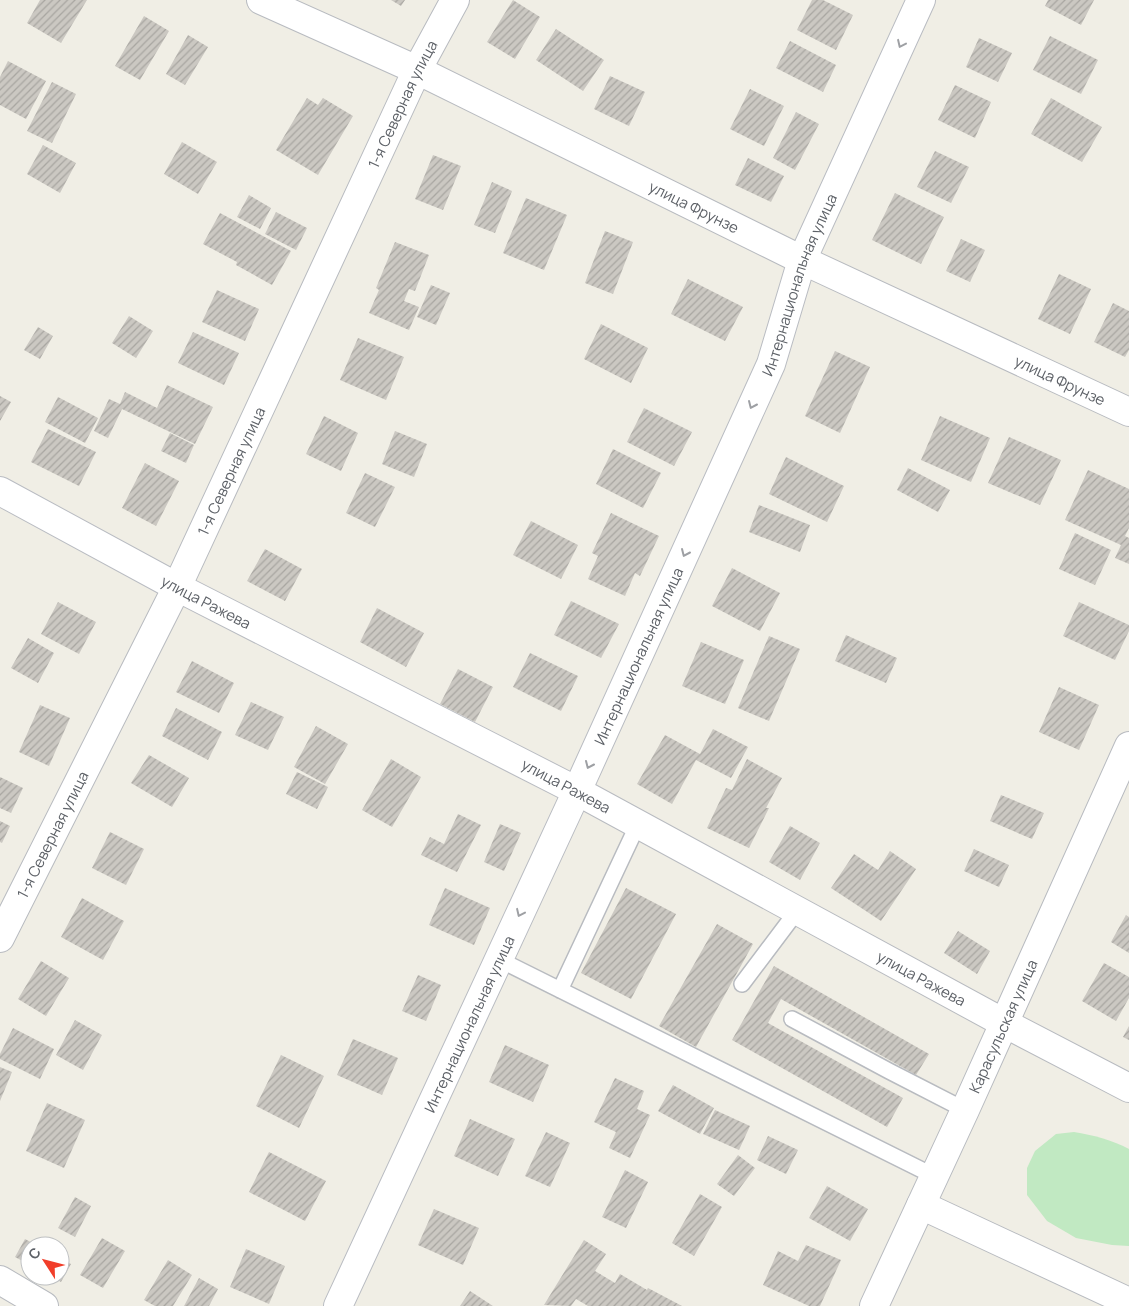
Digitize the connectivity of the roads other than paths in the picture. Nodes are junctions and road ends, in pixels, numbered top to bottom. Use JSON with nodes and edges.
{"nodes":[{"id":1,"x":261,"y":0,"type":"edge"},
{"id":2,"x":455,"y":0,"type":"edge"},
{"id":3,"x":921,"y":0,"type":"edge"},
{"id":4,"x":417,"y":70,"type":"junction"},
{"id":5,"x":802,"y":260,"type":"junction"},
{"id":6,"x":1129,"y":412,"type":"edge"},
{"id":7,"x":0,"y":491,"type":"edge"},
{"id":8,"x":177,"y":587,"type":"junction"},
{"id":9,"x":1128,"y":749,"type":"edge"},
{"id":10,"x":577,"y":791,"type":"junction"},
{"id":11,"x":638,"y":824,"type":"junction"},
{"id":12,"x":797,"y":911,"type":"junction"},
{"id":13,"x":0,"y":938,"type":"edge"},
{"id":14,"x":498,"y":960,"type":"junction"},
{"id":15,"x":742,"y":984,"type":"dead end"},
{"id":16,"x":560,"y":990,"type":"junction"},
{"id":17,"x":792,"y":1019,"type":"dead end"},
{"id":18,"x":1004,"y":1023,"type":"junction"},
{"id":19,"x":1129,"y":1088,"type":"edge"},
{"id":20,"x":965,"y":1110,"type":"junction"},
{"id":21,"x":934,"y":1176,"type":"junction"},
{"id":22,"x":921,"y":1205,"type":"junction"},
{"id":23,"x":0,"y":1280,"type":"edge"},
{"id":24,"x":1129,"y":1302,"type":"edge"},
{"id":25,"x":44,"y":1306,"type":"edge"},
{"id":26,"x":338,"y":1306,"type":"edge"},
{"id":27,"x":874,"y":1306,"type":"edge"}],
"edges":[{"from":1,"to":4,"type":"street","name":"улица Фрунзе"},
{"from":2,"to":4,"type":"street","name":"1-я Северная улица"},
{"from":3,"to":5,"type":"street","name":"Интернациональная улица","one_way":true},
{"from":4,"to":5,"type":"street","name":"улица Фрунзе"},
{"from":4,"to":8,"type":"street","name":"1-я Северная улица"},
{"from":5,"to":6,"type":"street","name":"улица Фрунзе"},
{"from":5,"to":10,"type":"street","name":"Интернациональная улица","one_way":true},
{"from":7,"to":8,"type":"street","name":"улица Ражева"},
{"from":8,"to":10,"type":"street","name":"улица Ражева"},
{"from":8,"to":13,"type":"street","name":"1-я Северная улица"},
{"from":9,"to":18,"type":"street","name":"Карасульская улица"},
{"from":10,"to":11,"type":"street","name":"улица Ражева"},
{"from":10,"to":14,"type":"street","name":"Интернациональная улица","one_way":true},
{"from":11,"to":12,"type":"street","name":"улица Ражева"},
{"from":11,"to":16,"type":"lane"},
{"from":12,"to":15,"type":"lane"},
{"from":12,"to":18,"type":"street","name":"улица Ражева"},
{"from":14,"to":16,"type":"lane"},
{"from":14,"to":26,"type":"street","name":"Интернациональная улица"},
{"from":16,"to":21,"type":"lane"},
{"from":17,"to":20,"type":"lane"},
{"from":18,"to":19,"type":"street","name":"улица Ражева"},
{"from":18,"to":20,"type":"street","name":"Карасульская улица"},
{"from":20,"to":21,"type":"street","name":"Карасульская улица"},
{"from":21,"to":22,"type":"street","name":"Карасульская улица"},
{"from":22,"to":24,"type":"street"},
{"from":22,"to":27,"type":"street","name":"Карасульская улица"},
{"from":23,"to":25,"type":"street"}]}
